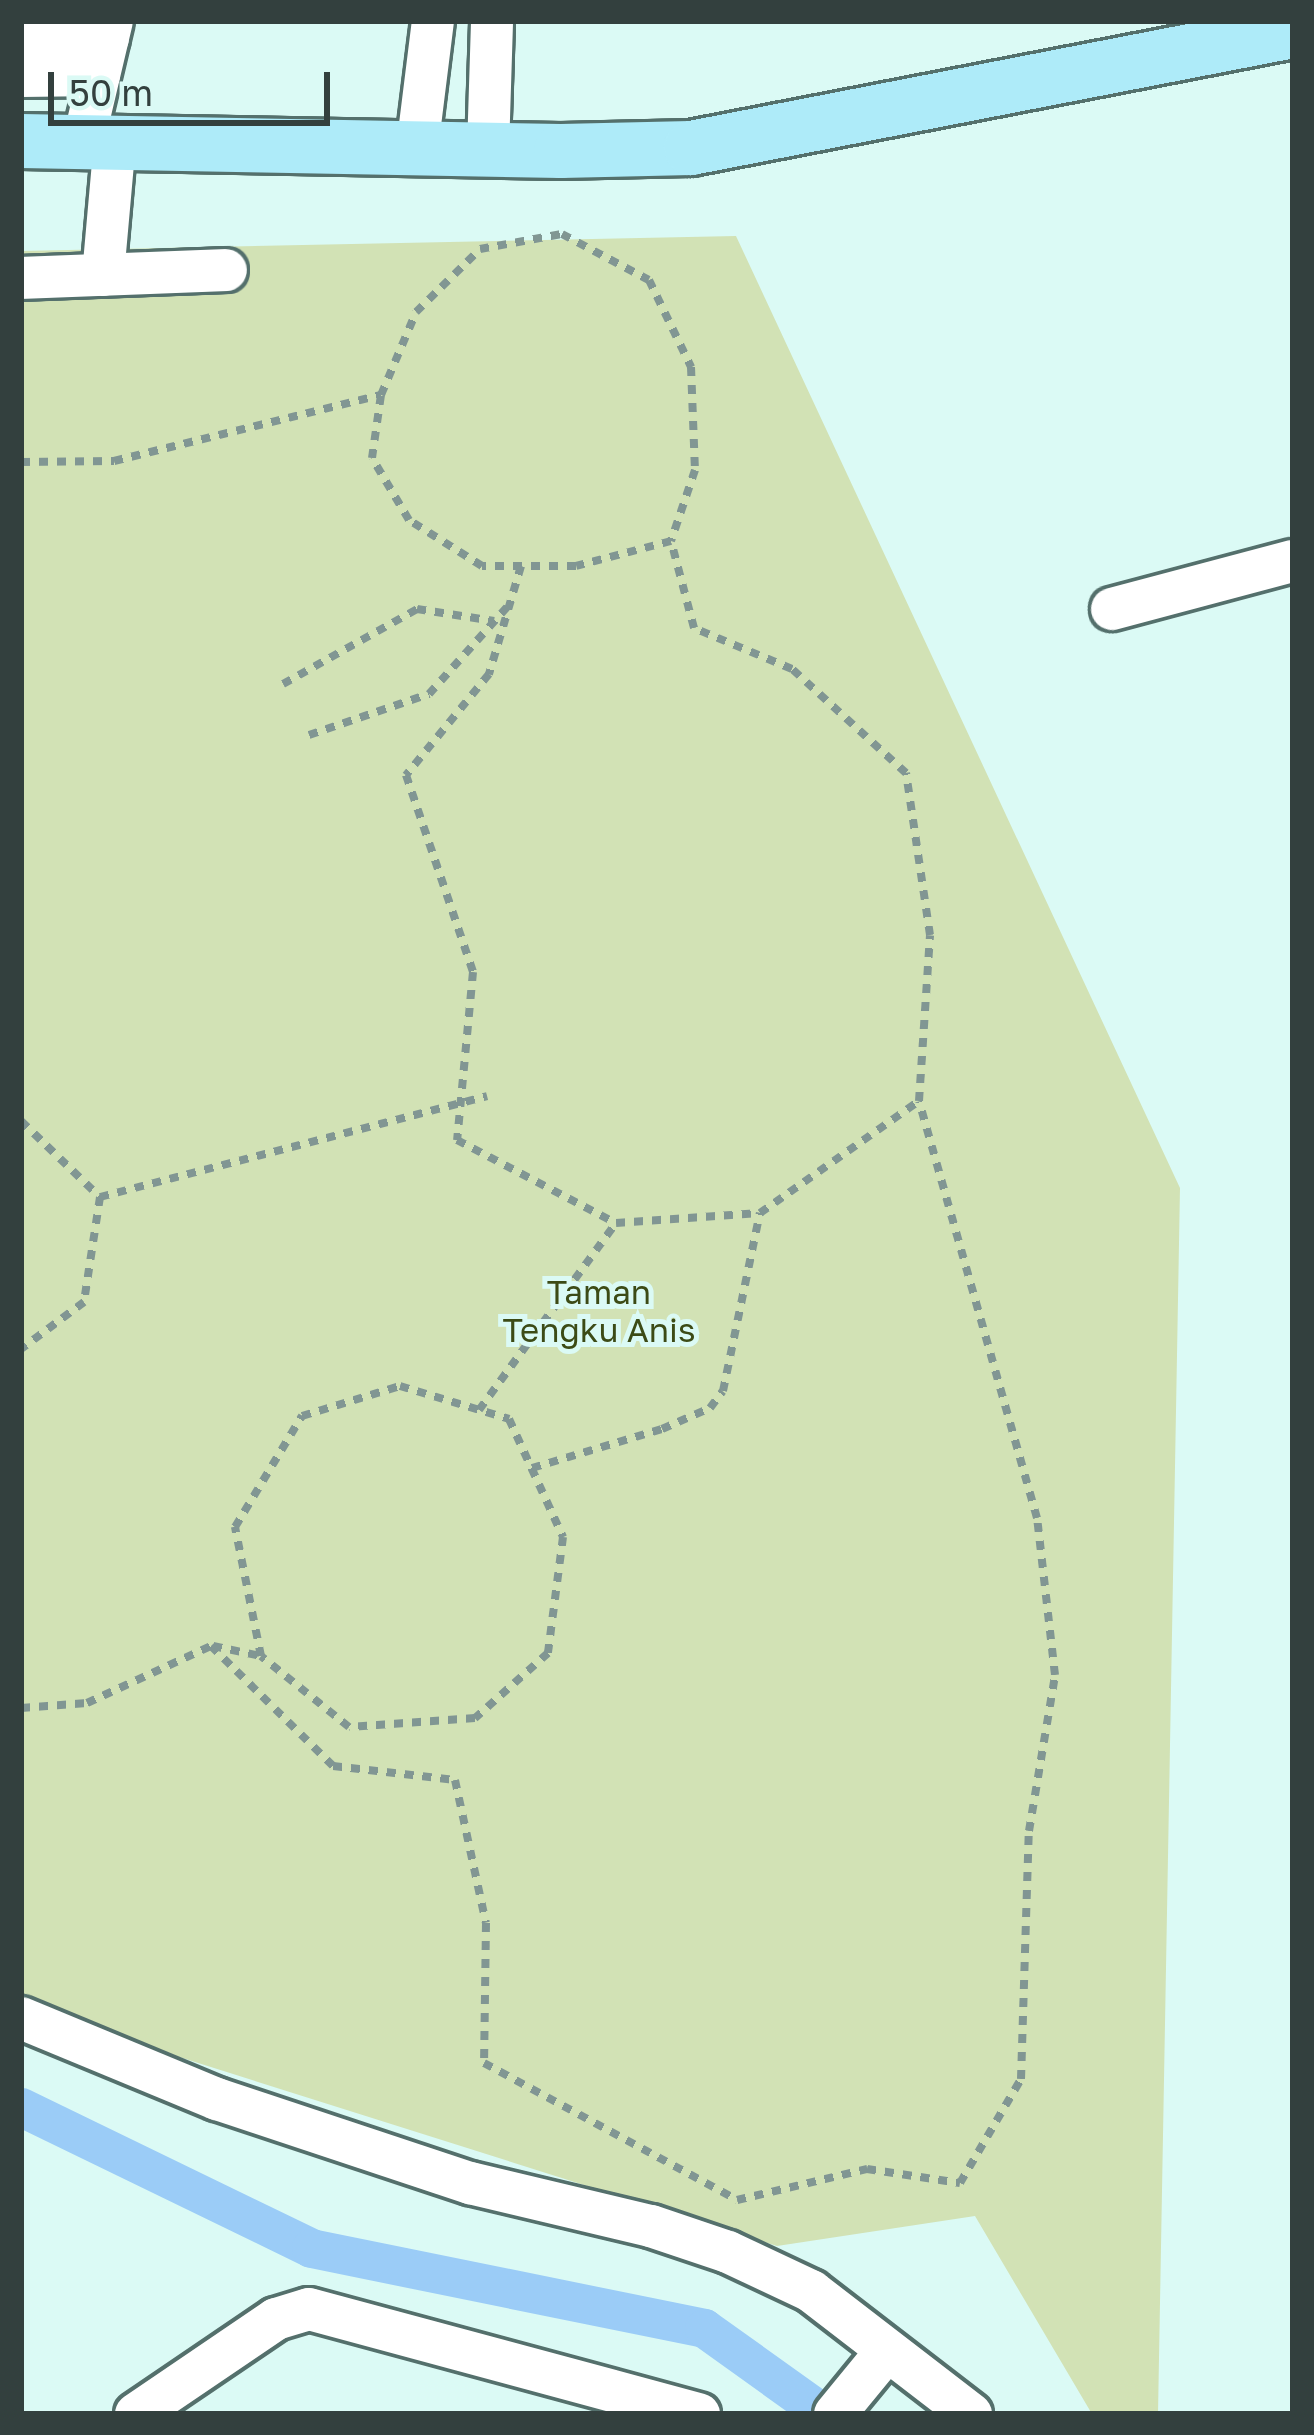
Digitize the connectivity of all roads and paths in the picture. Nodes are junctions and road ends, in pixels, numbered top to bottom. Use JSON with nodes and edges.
{"nodes":[{"id":1,"x":433,"y":21,"type":"edge"},
{"id":2,"x":492,"y":21,"type":"edge"},
{"id":3,"x":1293,"y":31,"type":"edge"},
{"id":4,"x":21,"y":35,"type":"edge"},
{"id":5,"x":106,"y":44,"type":"edge"},
{"id":6,"x":21,"y":76,"type":"edge"},
{"id":7,"x":99,"y":140,"type":"junction"},
{"id":8,"x":21,"y":141,"type":"edge"},
{"id":9,"x":417,"y":148,"type":"junction"},
{"id":10,"x":488,"y":150,"type":"junction"},
{"id":11,"x":226,"y":270,"type":"dead end"},
{"id":12,"x":103,"y":275,"type":"junction"},
{"id":13,"x":21,"y":278,"type":"edge"},
{"id":14,"x":381,"y":395,"type":"junction"},
{"id":15,"x":21,"y":462,"type":"edge"},
{"id":16,"x":671,"y":541,"type":"junction"},
{"id":17,"x":1293,"y":561,"type":"edge"},
{"id":18,"x":521,"y":566,"type":"junction"},
{"id":19,"x":510,"y":604,"type":"junction"},
{"id":20,"x":1112,"y":610,"type":"dead end"},
{"id":21,"x":495,"y":621,"type":"junction"},
{"id":22,"x":283,"y":684,"type":"dead end"},
{"id":23,"x":309,"y":736,"type":"dead end"},
{"id":24,"x":487,"y":1096,"type":"dead end"},
{"id":25,"x":919,"y":1101,"type":"junction"},
{"id":26,"x":461,"y":1103,"type":"junction"},
{"id":27,"x":21,"y":1121,"type":"edge"},
{"id":28,"x":100,"y":1198,"type":"junction"},
{"id":29,"x":760,"y":1213,"type":"junction"},
{"id":30,"x":616,"y":1223,"type":"junction"},
{"id":31,"x":21,"y":1349,"type":"edge"},
{"id":32,"x":479,"y":1410,"type":"junction"},
{"id":33,"x":532,"y":1468,"type":"junction"},
{"id":34,"x":212,"y":1646,"type":"junction"},
{"id":35,"x":261,"y":1656,"type":"junction"},
{"id":36,"x":21,"y":1708,"type":"edge"},
{"id":37,"x":21,"y":2018,"type":"edge"},
{"id":38,"x":885,"y":2353,"type":"junction"},
{"id":39,"x":136,"y":2414,"type":"edge"},
{"id":40,"x":698,"y":2414,"type":"edge"},
{"id":41,"x":835,"y":2414,"type":"edge"},
{"id":42,"x":970,"y":2414,"type":"edge"}],
"edges":[{"from":1,"to":9,"type":"street"},
{"from":2,"to":10,"type":"street"},
{"from":3,"to":10,"type":"main road"},
{"from":4,"to":5,"type":"street"},
{"from":5,"to":6,"type":"street"},
{"from":5,"to":7,"type":"street"},
{"from":7,"to":8,"type":"main road"},
{"from":7,"to":9,"type":"main road"},
{"from":7,"to":12,"type":"street"},
{"from":9,"to":10,"type":"main road"},
{"from":11,"to":12,"type":"street"},
{"from":12,"to":13,"type":"street"},
{"from":14,"to":15,"type":"path"},
{"from":14,"to":16,"type":"path"},
{"from":14,"to":18,"type":"path"},
{"from":16,"to":18,"type":"path"},
{"from":16,"to":25,"type":"path"},
{"from":17,"to":20,"type":"street"},
{"from":18,"to":19,"type":"path"},
{"from":19,"to":21,"type":"path"},
{"from":19,"to":26,"type":"path"},
{"from":21,"to":22,"type":"path"},
{"from":21,"to":23,"type":"path"},
{"from":24,"to":26,"type":"path"},
{"from":25,"to":29,"type":"path"},
{"from":25,"to":34,"type":"path"},
{"from":26,"to":28,"type":"path"},
{"from":26,"to":30,"type":"path"},
{"from":27,"to":28,"type":"path"},
{"from":28,"to":31,"type":"path"},
{"from":29,"to":30,"type":"path"},
{"from":29,"to":33,"type":"path"},
{"from":30,"to":32,"type":"path"},
{"from":32,"to":33,"type":"path"},
{"from":32,"to":35,"type":"path"},
{"from":33,"to":35,"type":"path"},
{"from":34,"to":35,"type":"path"},
{"from":34,"to":36,"type":"path"},
{"from":37,"to":38,"type":"street"},
{"from":38,"to":41,"type":"street"},
{"from":38,"to":42,"type":"street"},
{"from":39,"to":40,"type":"street"}]}
